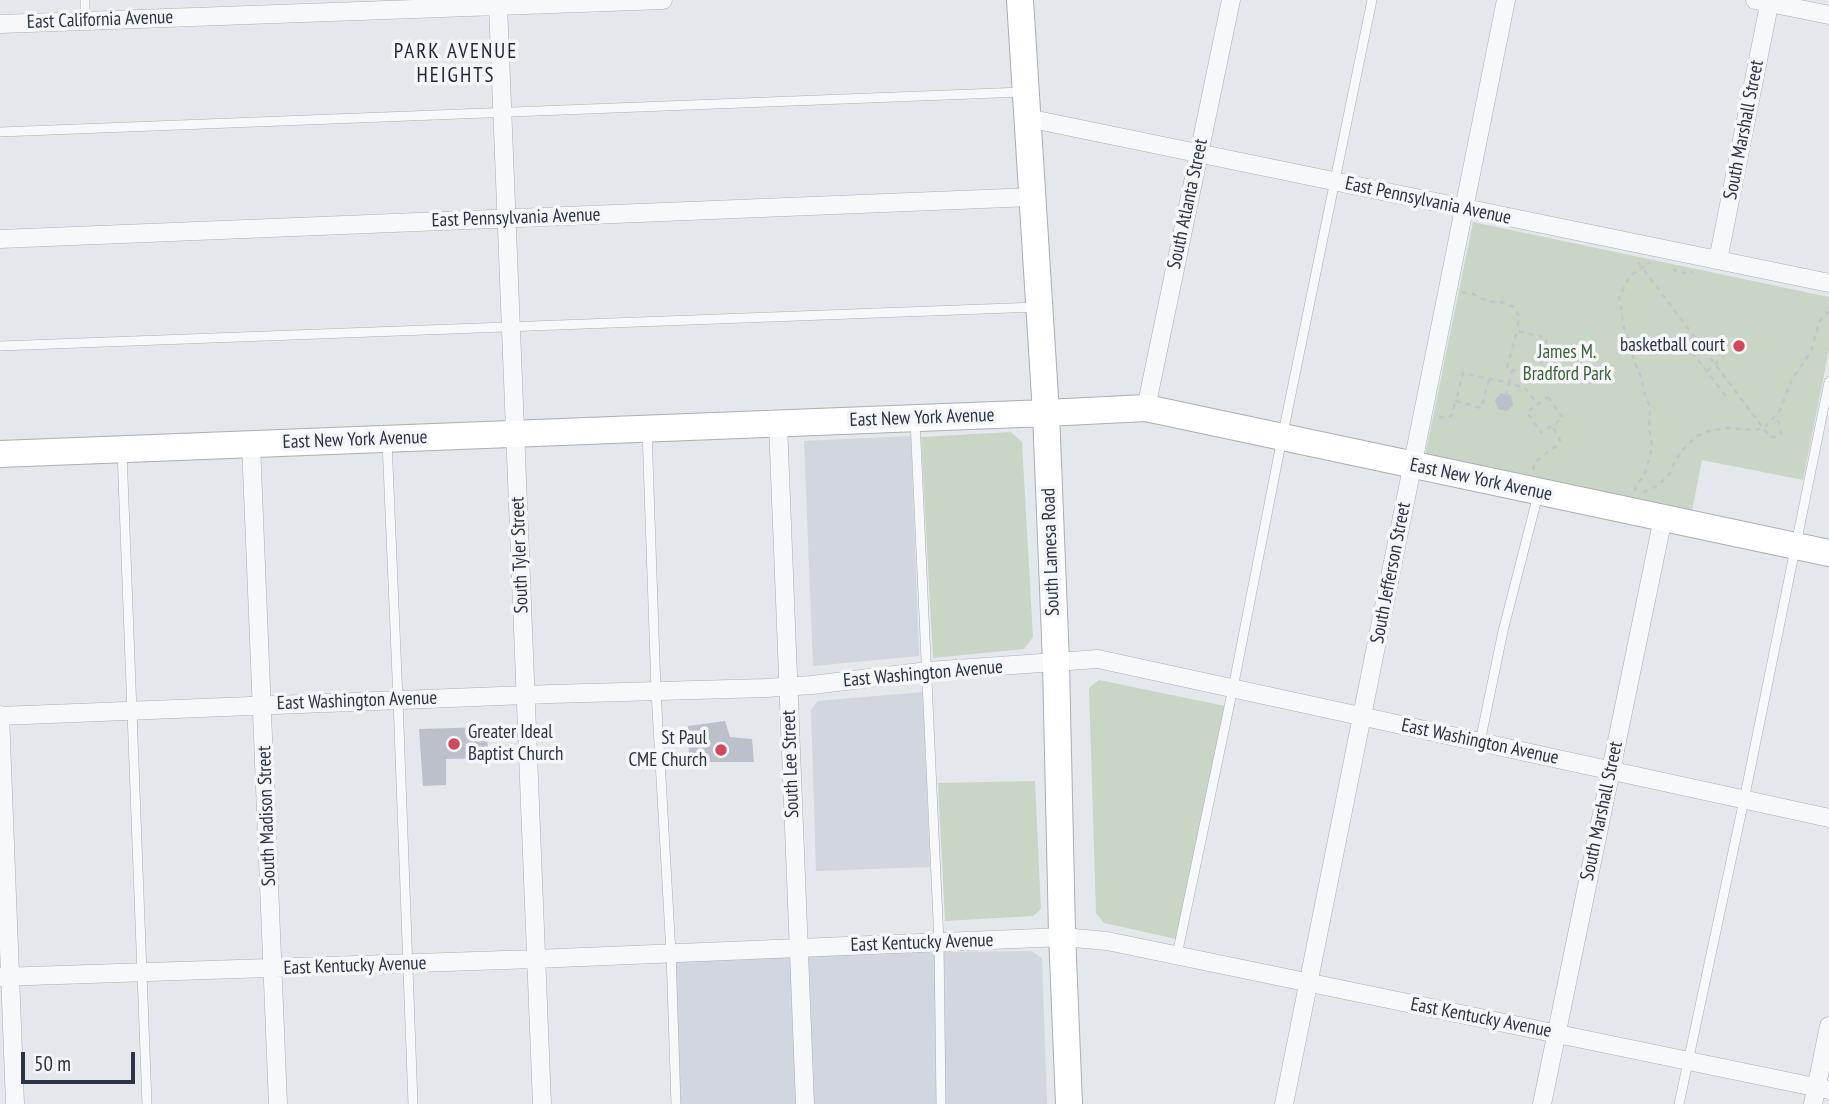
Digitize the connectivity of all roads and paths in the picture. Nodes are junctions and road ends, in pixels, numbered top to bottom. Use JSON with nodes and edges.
{"nodes":[{"id":1,"x":85,"y":0,"type":"edge"},
{"id":2,"x":663,"y":0,"type":"edge"},
{"id":3,"x":1020,"y":0,"type":"edge"},
{"id":4,"x":1231,"y":0,"type":"edge"},
{"id":5,"x":1372,"y":0,"type":"edge"},
{"id":6,"x":1506,"y":0,"type":"edge"},
{"id":7,"x":598,"y":1,"type":"edge"},
{"id":8,"x":1764,"y":1,"type":"edge"},
{"id":9,"x":498,"y":3,"type":"edge"},
{"id":10,"x":393,"y":5,"type":"edge"},
{"id":11,"x":190,"y":9,"type":"edge"},
{"id":12,"x":1829,"y":15,"type":"edge"},
{"id":13,"x":85,"y":21,"type":"junction"},
{"id":14,"x":0,"y":24,"type":"edge"},
{"id":15,"x":1025,"y":91,"type":"junction"},
{"id":16,"x":502,"y":113,"type":"junction"},
{"id":17,"x":1027,"y":118,"type":"junction"},
{"id":18,"x":0,"y":132,"type":"edge"},
{"id":19,"x":1198,"y":153,"type":"junction"},
{"id":20,"x":1336,"y":182,"type":"junction"},
{"id":21,"x":1032,"y":197,"type":"junction"},
{"id":22,"x":1465,"y":208,"type":"junction"},
{"id":23,"x":506,"y":218,"type":"junction"},
{"id":24,"x":0,"y":239,"type":"edge"},
{"id":25,"x":1718,"y":261,"type":"junction"},
{"id":26,"x":1674,"y":266,"type":"dead end"},
{"id":27,"x":1695,"y":271,"type":"dead end"},
{"id":28,"x":1829,"y":283,"type":"edge"},
{"id":29,"x":1461,"y":292,"type":"dead end"},
{"id":30,"x":1039,"y":306,"type":"junction"},
{"id":31,"x":1829,"y":312,"type":"edge"},
{"id":32,"x":511,"y":327,"type":"junction"},
{"id":33,"x":1517,"y":331,"type":"junction"},
{"id":34,"x":0,"y":346,"type":"edge"},
{"id":35,"x":1692,"y":352,"type":"dead end"},
{"id":36,"x":1724,"y":356,"type":"dead end"},
{"id":37,"x":1715,"y":364,"type":"junction"},
{"id":38,"x":1512,"y":370,"type":"junction"},
{"id":39,"x":1707,"y":371,"type":"junction"},
{"id":40,"x":1489,"y":380,"type":"junction"},
{"id":41,"x":1829,"y":382,"type":"edge"},
{"id":42,"x":1509,"y":383,"type":"junction"},
{"id":43,"x":1506,"y":396,"type":"dead end"},
{"id":44,"x":1728,"y":399,"type":"dead end"},
{"id":45,"x":1457,"y":401,"type":"junction"},
{"id":46,"x":1538,"y":405,"type":"junction"},
{"id":47,"x":1146,"y":408,"type":"junction"},
{"id":48,"x":1046,"y":414,"type":"junction"},
{"id":49,"x":1435,"y":417,"type":"dead end"},
{"id":50,"x":1776,"y":417,"type":"junction"},
{"id":51,"x":915,"y":418,"type":"junction"},
{"id":52,"x":778,"y":424,"type":"junction"},
{"id":53,"x":1552,"y":425,"type":"junction"},
{"id":54,"x":1763,"y":428,"type":"junction"},
{"id":55,"x":647,"y":429,"type":"junction"},
{"id":56,"x":516,"y":433,"type":"junction"},
{"id":57,"x":1282,"y":438,"type":"junction"},
{"id":58,"x":387,"y":439,"type":"junction"},
{"id":59,"x":251,"y":444,"type":"junction"},
{"id":60,"x":122,"y":449,"type":"junction"},
{"id":61,"x":0,"y":454,"type":"edge"},
{"id":62,"x":1412,"y":465,"type":"junction"},
{"id":63,"x":1536,"y":484,"type":"junction"},
{"id":64,"x":1633,"y":497,"type":"dead end"},
{"id":65,"x":1641,"y":498,"type":"dead end"},
{"id":66,"x":1663,"y":518,"type":"junction"},
{"id":67,"x":1796,"y":546,"type":"junction"},
{"id":68,"x":1829,"y":553,"type":"edge"},
{"id":69,"x":1056,"y":663,"type":"junction"},
{"id":70,"x":928,"y":671,"type":"junction"},
{"id":71,"x":788,"y":687,"type":"junction"},
{"id":72,"x":1233,"y":688,"type":"junction"},
{"id":73,"x":656,"y":691,"type":"junction"},
{"id":74,"x":525,"y":696,"type":"junction"},
{"id":75,"x":398,"y":700,"type":"junction"},
{"id":76,"x":263,"y":705,"type":"junction"},
{"id":77,"x":133,"y":710,"type":"junction"},
{"id":78,"x":0,"y":715,"type":"edge"},
{"id":79,"x":1362,"y":716,"type":"junction"},
{"id":80,"x":1480,"y":742,"type":"junction"},
{"id":81,"x":1610,"y":771,"type":"junction"},
{"id":82,"x":1744,"y":800,"type":"junction"},
{"id":83,"x":1829,"y":818,"type":"edge"},
{"id":84,"x":1063,"y":937,"type":"junction"},
{"id":85,"x":939,"y":942,"type":"junction"},
{"id":86,"x":798,"y":948,"type":"junction"},
{"id":87,"x":671,"y":953,"type":"junction"},
{"id":88,"x":1177,"y":955,"type":"junction"},
{"id":89,"x":535,"y":959,"type":"junction"},
{"id":90,"x":407,"y":964,"type":"junction"},
{"id":91,"x":273,"y":969,"type":"junction"},
{"id":92,"x":142,"y":973,"type":"junction"},
{"id":93,"x":5,"y":977,"type":"edge"},
{"id":94,"x":1308,"y":983,"type":"junction"},
{"id":95,"x":1829,"y":1026,"type":"edge"},
{"id":96,"x":1556,"y":1033,"type":"junction"},
{"id":97,"x":1688,"y":1060,"type":"junction"},
{"id":98,"x":1819,"y":1094,"type":"edge"},
{"id":99,"x":15,"y":1104,"type":"edge"},
{"id":100,"x":147,"y":1104,"type":"edge"},
{"id":101,"x":278,"y":1104,"type":"edge"},
{"id":102,"x":413,"y":1104,"type":"edge"},
{"id":103,"x":542,"y":1104,"type":"edge"},
{"id":104,"x":676,"y":1104,"type":"edge"},
{"id":105,"x":805,"y":1104,"type":"edge"},
{"id":106,"x":941,"y":1104,"type":"edge"},
{"id":107,"x":1069,"y":1104,"type":"edge"},
{"id":108,"x":1284,"y":1104,"type":"edge"},
{"id":109,"x":1542,"y":1104,"type":"edge"},
{"id":110,"x":1679,"y":1104,"type":"edge"}],
"edges":[{"from":1,"to":13,"type":"lane"},
{"from":2,"to":7,"type":"street","name":"East California Avenue"},
{"from":3,"to":15,"type":"street","name":"South Lamesa Road"},
{"from":4,"to":19,"type":"street","name":"South Atlanta Street"},
{"from":5,"to":20,"type":"lane"},
{"from":6,"to":22,"type":"street","name":"South Jefferson Street"},
{"from":7,"to":9,"type":"street","name":"East California Avenue"},
{"from":8,"to":12,"type":"street"},
{"from":8,"to":25,"type":"street","name":"South Marshall Street"},
{"from":9,"to":10,"type":"street","name":"East California Avenue"},
{"from":9,"to":16,"type":"street","name":"South Tyler Street"},
{"from":10,"to":11,"type":"street","name":"East California Avenue"},
{"from":11,"to":13,"type":"street","name":"East California Avenue"},
{"from":13,"to":14,"type":"street","name":"East California Avenue"},
{"from":15,"to":16,"type":"lane"},
{"from":15,"to":17,"type":"street","name":"South Lamesa Road"},
{"from":16,"to":18,"type":"lane"},
{"from":16,"to":23,"type":"street","name":"South Tyler Street"},
{"from":17,"to":19,"type":"street","name":"East Pennsylvania Avenue"},
{"from":17,"to":21,"type":"street","name":"South Lamesa Road"},
{"from":19,"to":20,"type":"street","name":"East Pennsylvania Avenue"},
{"from":19,"to":47,"type":"street","name":"South Atlanta Street"},
{"from":20,"to":22,"type":"street","name":"East Pennsylvania Avenue"},
{"from":20,"to":57,"type":"lane"},
{"from":21,"to":23,"type":"street","name":"East Pennsylvania Avenue"},
{"from":21,"to":30,"type":"street","name":"South Lamesa Road"},
{"from":22,"to":25,"type":"street","name":"East Pennsylvania Avenue"},
{"from":22,"to":62,"type":"street","name":"South Jefferson Street"},
{"from":23,"to":24,"type":"street","name":"East Pennsylvania Avenue"},
{"from":23,"to":32,"type":"street","name":"South Tyler Street"},
{"from":25,"to":28,"type":"street","name":"East Pennsylvania Avenue"},
{"from":26,"to":27,"type":"path"},
{"from":29,"to":33,"type":"path"},
{"from":30,"to":32,"type":"lane"},
{"from":30,"to":48,"type":"street","name":"South Lamesa Road"},
{"from":31,"to":50,"type":"path"},
{"from":32,"to":34,"type":"lane"},
{"from":32,"to":56,"type":"street","name":"South Tyler Street"},
{"from":33,"to":38,"type":"path"},
{"from":33,"to":38,"type":"path"},
{"from":35,"to":39,"type":"path"},
{"from":36,"to":37,"type":"path"},
{"from":37,"to":39,"type":"path"},
{"from":37,"to":54,"type":"path"},
{"from":37,"to":64,"type":"path"},
{"from":38,"to":42,"type":"path"},
{"from":39,"to":44,"type":"path"},
{"from":40,"to":42,"type":"path"},
{"from":40,"to":45,"type":"path"},
{"from":40,"to":45,"type":"path"},
{"from":41,"to":67,"type":"lane"},
{"from":42,"to":43,"type":"path"},
{"from":42,"to":46,"type":"path"},
{"from":45,"to":49,"type":"path"},
{"from":46,"to":53,"type":"path"},
{"from":46,"to":53,"type":"path"},
{"from":47,"to":48,"type":"street","name":"East New York Avenue"},
{"from":47,"to":57,"type":"street","name":"East New York Avenue"},
{"from":48,"to":51,"type":"street","name":"East New York Avenue"},
{"from":48,"to":69,"type":"street","name":"South Lamesa Road"},
{"from":50,"to":54,"type":"path"},
{"from":50,"to":54,"type":"path"},
{"from":51,"to":52,"type":"street","name":"East New York Avenue"},
{"from":51,"to":70,"type":"lane"},
{"from":52,"to":55,"type":"street","name":"East New York Avenue"},
{"from":52,"to":71,"type":"street","name":"South Lee Street"},
{"from":53,"to":63,"type":"path"},
{"from":54,"to":65,"type":"path"},
{"from":55,"to":56,"type":"street","name":"East New York Avenue"},
{"from":55,"to":73,"type":"lane"},
{"from":56,"to":58,"type":"street","name":"East New York Avenue"},
{"from":56,"to":74,"type":"street","name":"South Tyler Street"},
{"from":57,"to":62,"type":"street","name":"East New York Avenue"},
{"from":57,"to":72,"type":"lane"},
{"from":58,"to":59,"type":"street","name":"East New York Avenue"},
{"from":58,"to":75,"type":"lane"},
{"from":59,"to":60,"type":"street","name":"East New York Avenue"},
{"from":59,"to":76,"type":"street","name":"South Madison Street"},
{"from":60,"to":61,"type":"street","name":"East New York Avenue"},
{"from":60,"to":77,"type":"lane"},
{"from":62,"to":63,"type":"street","name":"East New York Avenue"},
{"from":62,"to":79,"type":"street","name":"South Jefferson Street"},
{"from":63,"to":66,"type":"street","name":"East New York Avenue"},
{"from":63,"to":80,"type":"lane"},
{"from":66,"to":67,"type":"street","name":"East New York Avenue"},
{"from":66,"to":81,"type":"street","name":"South Marshall Street"},
{"from":67,"to":68,"type":"street","name":"East New York Avenue"},
{"from":67,"to":82,"type":"lane"},
{"from":69,"to":70,"type":"street","name":"East Washington Avenue"},
{"from":69,"to":72,"type":"street","name":"East Washington Avenue"},
{"from":69,"to":84,"type":"street","name":"South Lamesa Road"},
{"from":70,"to":71,"type":"street","name":"East Washington Avenue"},
{"from":70,"to":85,"type":"lane"},
{"from":71,"to":73,"type":"street","name":"East Washington Avenue"},
{"from":71,"to":86,"type":"street","name":"South Lee Street"},
{"from":72,"to":79,"type":"street","name":"East Washington Avenue"},
{"from":72,"to":88,"type":"lane"},
{"from":73,"to":74,"type":"street","name":"East Washington Avenue"},
{"from":73,"to":87,"type":"lane"},
{"from":74,"to":75,"type":"street","name":"East Washington Avenue"},
{"from":74,"to":89,"type":"street","name":"South Tyler Street"},
{"from":75,"to":76,"type":"street","name":"East Washington Avenue"},
{"from":75,"to":90,"type":"lane"},
{"from":76,"to":77,"type":"street","name":"East Washington Avenue"},
{"from":76,"to":91,"type":"street","name":"South Madison Street"},
{"from":77,"to":78,"type":"street","name":"East Washington Avenue"},
{"from":77,"to":92,"type":"lane"},
{"from":78,"to":93,"type":"street"},
{"from":79,"to":80,"type":"street","name":"East Washington Avenue"},
{"from":79,"to":94,"type":"street","name":"South Jefferson Street"},
{"from":80,"to":81,"type":"street","name":"East Washington Avenue"},
{"from":81,"to":82,"type":"street","name":"East Washington Avenue"},
{"from":81,"to":96,"type":"street","name":"South Marshall Street"},
{"from":82,"to":83,"type":"street","name":"East Washington Avenue"},
{"from":82,"to":97,"type":"lane"},
{"from":84,"to":85,"type":"street","name":"East Kentucky Avenue"},
{"from":84,"to":88,"type":"street","name":"East Kentucky Avenue"},
{"from":84,"to":107,"type":"street","name":"South Lamesa Road"},
{"from":85,"to":86,"type":"street","name":"East Kentucky Avenue"},
{"from":85,"to":106,"type":"lane"},
{"from":86,"to":87,"type":"street","name":"East Kentucky Avenue"},
{"from":86,"to":105,"type":"street","name":"South Lee Street"},
{"from":87,"to":89,"type":"street","name":"East Kentucky Avenue"},
{"from":87,"to":104,"type":"lane"},
{"from":88,"to":94,"type":"street","name":"East Kentucky Avenue"},
{"from":89,"to":90,"type":"street","name":"East Kentucky Avenue"},
{"from":89,"to":103,"type":"street","name":"South Tyler Street"},
{"from":90,"to":91,"type":"street","name":"East Kentucky Avenue"},
{"from":90,"to":102,"type":"lane"},
{"from":91,"to":92,"type":"street","name":"East Kentucky Avenue"},
{"from":91,"to":101,"type":"street","name":"South Madison Street"},
{"from":92,"to":93,"type":"street","name":"East Kentucky Avenue"},
{"from":92,"to":100,"type":"lane"},
{"from":93,"to":99,"type":"street"},
{"from":94,"to":96,"type":"street","name":"East Kentucky Avenue"},
{"from":94,"to":108,"type":"street","name":"South Jefferson Street"},
{"from":95,"to":98,"type":"street"},
{"from":96,"to":97,"type":"street","name":"East Kentucky Avenue"},
{"from":96,"to":109,"type":"street","name":"South Marshall Street"},
{"from":97,"to":98,"type":"street","name":"East Kentucky Avenue"},
{"from":97,"to":110,"type":"lane"}]}
